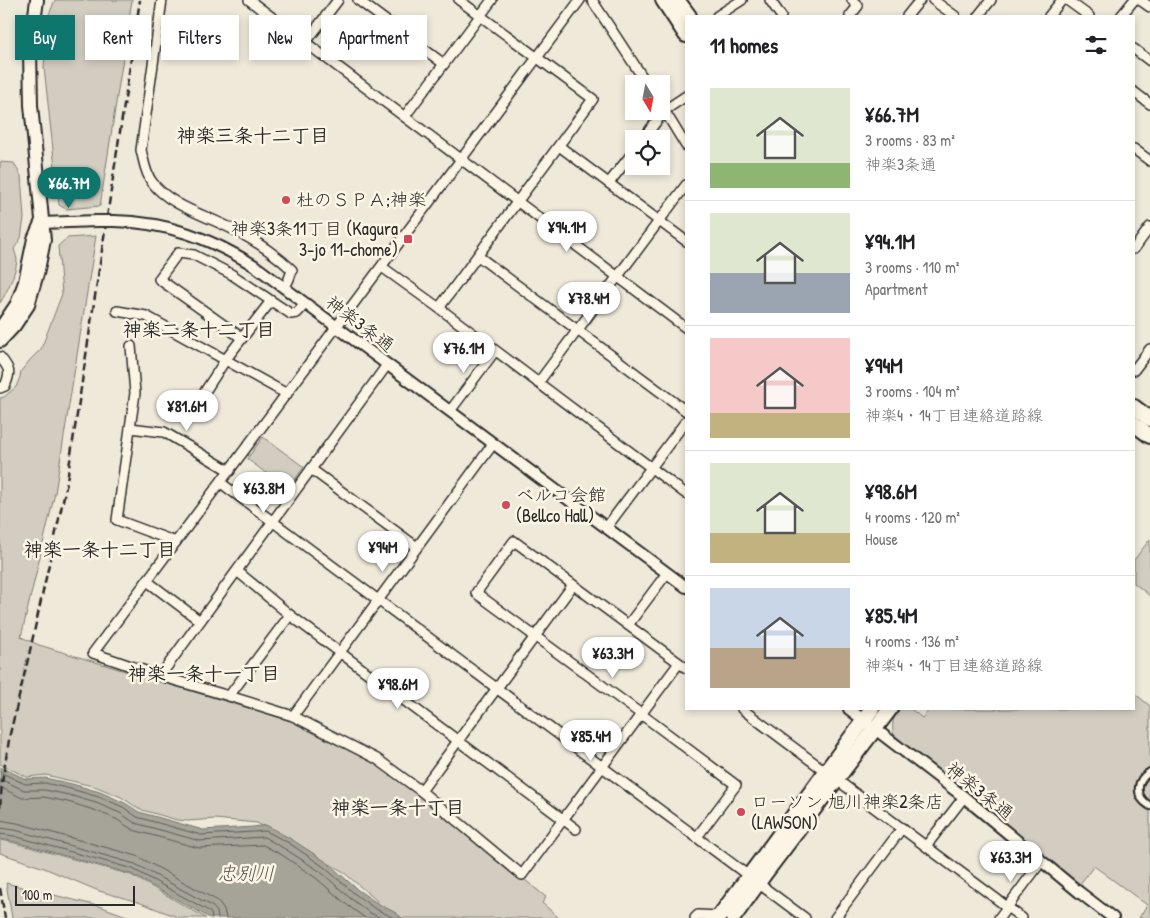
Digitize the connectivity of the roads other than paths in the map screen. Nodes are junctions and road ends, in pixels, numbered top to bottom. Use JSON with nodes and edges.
{"nodes":[{"id":1,"x":37,"y":0,"type":"edge"},
{"id":2,"x":162,"y":0,"type":"edge"},
{"id":3,"x":250,"y":0,"type":"edge"},
{"id":4,"x":338,"y":0,"type":"edge"},
{"id":5,"x":358,"y":0,"type":"edge"},
{"id":6,"x":459,"y":0,"type":"edge"},
{"id":7,"x":492,"y":0,"type":"edge"},
{"id":8,"x":580,"y":0,"type":"edge"},
{"id":9,"x":592,"y":0,"type":"edge"},
{"id":10,"x":663,"y":0,"type":"edge"},
{"id":11,"x":678,"y":0,"type":"edge"},
{"id":12,"x":742,"y":0,"type":"edge"},
{"id":13,"x":770,"y":0,"type":"edge"},
{"id":14,"x":852,"y":0,"type":"edge"},
{"id":15,"x":920,"y":0,"type":"edge"},
{"id":16,"x":933,"y":0,"type":"edge"},
{"id":17,"x":991,"y":0,"type":"edge"},
{"id":18,"x":1062,"y":0,"type":"edge"},
{"id":19,"x":1067,"y":0,"type":"edge"},
{"id":20,"x":1134,"y":0,"type":"edge"},
{"id":21,"x":1140,"y":0,"type":"edge"},
{"id":22,"x":1150,"y":7,"type":"edge"},
{"id":23,"x":270,"y":15,"type":"edge"},
{"id":24,"x":688,"y":15,"type":"edge"},
{"id":25,"x":719,"y":15,"type":"edge"},
{"id":26,"x":780,"y":15,"type":"edge"},
{"id":27,"x":851,"y":15,"type":"edge"},
{"id":28,"x":908,"y":15,"type":"edge"},
{"id":29,"x":954,"y":15,"type":"edge"},
{"id":30,"x":979,"y":15,"type":"edge"},
{"id":31,"x":1051,"y":15,"type":"edge"},
{"id":32,"x":1088,"y":15,"type":"edge"},
{"id":33,"x":1122,"y":15,"type":"edge"},
{"id":34,"x":480,"y":16,"type":"junction"},
{"id":35,"x":685,"y":33,"type":"edge"},
{"id":36,"x":311,"y":35,"type":"edge"},
{"id":37,"x":311,"y":46,"type":"edge"},
{"id":38,"x":1135,"y":50,"type":"edge"},
{"id":39,"x":537,"y":58,"type":"junction"},
{"id":40,"x":1150,"y":61,"type":"edge"},
{"id":41,"x":444,"y":64,"type":"junction"},
{"id":42,"x":641,"y":75,"type":"edge"},
{"id":43,"x":1135,"y":93,"type":"edge"},
{"id":44,"x":685,"y":97,"type":"edge"},
{"id":45,"x":670,"y":104,"type":"edge"},
{"id":46,"x":1150,"y":104,"type":"edge"},
{"id":47,"x":405,"y":116,"type":"junction"},
{"id":48,"x":670,"y":120,"type":"edge"},
{"id":49,"x":685,"y":144,"type":"edge"},
{"id":50,"x":559,"y":146,"type":"junction"},
{"id":51,"x":1135,"y":149,"type":"edge"},
{"id":52,"x":462,"y":159,"type":"junction"},
{"id":53,"x":1150,"y":160,"type":"edge"},
{"id":54,"x":625,"y":163,"type":"edge"},
{"id":55,"x":609,"y":183,"type":"junction"},
{"id":56,"x":685,"y":186,"type":"edge"},
{"id":57,"x":518,"y":201,"type":"junction"},
{"id":58,"x":659,"y":220,"type":"junction"},
{"id":59,"x":42,"y":223,"type":"junction"},
{"id":60,"x":1150,"y":227,"type":"edge"},
{"id":61,"x":1137,"y":237,"type":"edge"},
{"id":62,"x":685,"y":239,"type":"edge"},
{"id":63,"x":478,"y":256,"type":"junction"},
{"id":64,"x":382,"y":266,"type":"junction"},
{"id":65,"x":618,"y":277,"type":"junction"},
{"id":66,"x":285,"y":287,"type":"junction"},
{"id":67,"x":271,"y":301,"type":"junction"},
{"id":68,"x":305,"y":304,"type":"junction"},
{"id":69,"x":439,"y":308,"type":"junction"},
{"id":70,"x":117,"y":311,"type":"dead end"},
{"id":71,"x":336,"y":327,"type":"junction"},
{"id":72,"x":685,"y":327,"type":"edge"},
{"id":73,"x":0,"y":329,"type":"edge"},
{"id":74,"x":578,"y":331,"type":"junction"},
{"id":75,"x":242,"y":338,"type":"junction"},
{"id":76,"x":0,"y":341,"type":"edge"},
{"id":77,"x":131,"y":346,"type":"dead end"},
{"id":78,"x":1150,"y":348,"type":"edge"},
{"id":79,"x":495,"y":351,"type":"junction"},
{"id":80,"x":0,"y":357,"type":"edge"},
{"id":81,"x":226,"y":359,"type":"junction"},
{"id":82,"x":387,"y":365,"type":"junction"},
{"id":83,"x":1135,"y":369,"type":"edge"},
{"id":84,"x":538,"y":383,"type":"junction"},
{"id":85,"x":0,"y":388,"type":"edge"},
{"id":86,"x":287,"y":394,"type":"junction"},
{"id":87,"x":202,"y":396,"type":"dead end"},
{"id":88,"x":1135,"y":408,"type":"edge"},
{"id":89,"x":685,"y":410,"type":"edge"},
{"id":90,"x":450,"y":411,"type":"junction"},
{"id":91,"x":1150,"y":419,"type":"edge"},
{"id":92,"x":685,"y":422,"type":"edge"},
{"id":93,"x":1135,"y":425,"type":"edge"},
{"id":94,"x":130,"y":428,"type":"junction"},
{"id":95,"x":1150,"y":436,"type":"edge"},
{"id":96,"x":493,"y":444,"type":"junction"},
{"id":97,"x":652,"y":467,"type":"junction"},
{"id":98,"x":311,"y":468,"type":"junction"},
{"id":99,"x":230,"y":470,"type":"junction"},
{"id":100,"x":221,"y":482,"type":"junction"},
{"id":101,"x":685,"y":493,"type":"edge"},
{"id":102,"x":273,"y":521,"type":"junction"},
{"id":103,"x":606,"y":528,"type":"junction"},
{"id":104,"x":176,"y":542,"type":"junction"},
{"id":105,"x":417,"y":547,"type":"junction"},
{"id":106,"x":237,"y":571,"type":"junction"},
{"id":107,"x":667,"y":573,"type":"junction"},
{"id":108,"x":147,"y":581,"type":"junction"},
{"id":109,"x":573,"y":585,"type":"junction"},
{"id":110,"x":685,"y":586,"type":"edge"},
{"id":111,"x":378,"y":600,"type":"junction"},
{"id":112,"x":290,"y":615,"type":"junction"},
{"id":113,"x":200,"y":621,"type":"junction"},
{"id":114,"x":628,"y":625,"type":"junction"},
{"id":115,"x":536,"y":637,"type":"junction"},
{"id":116,"x":340,"y":652,"type":"junction"},
{"id":117,"x":683,"y":666,"type":"edge"},
{"id":118,"x":160,"y":676,"type":"junction"},
{"id":119,"x":497,"y":688,"type":"junction"},
{"id":120,"x":229,"y":696,"type":"junction"},
{"id":121,"x":743,"y":710,"type":"edge"},
{"id":122,"x":853,"y":710,"type":"edge"},
{"id":123,"x":889,"y":710,"type":"edge"},
{"id":124,"x":641,"y":714,"type":"junction"},
{"id":125,"x":868,"y":714,"type":"edge"},
{"id":126,"x":293,"y":716,"type":"junction"},
{"id":127,"x":875,"y":728,"type":"junction"},
{"id":128,"x":458,"y":740,"type":"junction"},
{"id":129,"x":602,"y":766,"type":"junction"},
{"id":130,"x":1150,"y":772,"type":"edge"},
{"id":131,"x":831,"y":776,"type":"junction"},
{"id":132,"x":421,"y":791,"type":"junction"},
{"id":133,"x":964,"y":797,"type":"junction"},
{"id":134,"x":1150,"y":806,"type":"edge"},
{"id":135,"x":563,"y":819,"type":"junction"},
{"id":136,"x":902,"y":828,"type":"junction"},
{"id":137,"x":576,"y":829,"type":"dead end"},
{"id":138,"x":697,"y":837,"type":"junction"},
{"id":139,"x":926,"y":846,"type":"junction"},
{"id":140,"x":1041,"y":862,"type":"junction"},
{"id":141,"x":753,"y":880,"type":"junction"},
{"id":142,"x":1007,"y":907,"type":"junction"},
{"id":143,"x":724,"y":917,"type":"edge"},
{"id":144,"x":801,"y":917,"type":"edge"},
{"id":145,"x":695,"y":918,"type":"edge"},
{"id":146,"x":835,"y":918,"type":"edge"},
{"id":147,"x":999,"y":918,"type":"edge"},
{"id":148,"x":1022,"y":918,"type":"edge"},
{"id":149,"x":1113,"y":918,"type":"edge"}],
"edges":[{"from":1,"to":59,"type":"main road"},
{"from":2,"to":66,"type":"street"},
{"from":3,"to":23,"type":"street"},
{"from":4,"to":36,"type":"street"},
{"from":5,"to":41,"type":"street"},
{"from":6,"to":34,"type":"street"},
{"from":7,"to":34,"type":"street"},
{"from":8,"to":39,"type":"street"},
{"from":9,"to":42,"type":"street"},
{"from":10,"to":35,"type":"main road"},
{"from":11,"to":24,"type":"main road"},
{"from":12,"to":25,"type":"street"},
{"from":13,"to":26,"type":"street"},
{"from":14,"to":27,"type":"street"},
{"from":15,"to":28,"type":"street"},
{"from":16,"to":29,"type":"street"},
{"from":17,"to":30,"type":"street"},
{"from":18,"to":31,"type":"street"},
{"from":19,"to":32,"type":"street"},
{"from":20,"to":33,"type":"street"},
{"from":21,"to":22,"type":"street"},
{"from":34,"to":39,"type":"street"},
{"from":34,"to":41,"type":"street"},
{"from":37,"to":47,"type":"street"},
{"from":38,"to":40,"type":"street"},
{"from":39,"to":50,"type":"street"},
{"from":39,"to":52,"type":"street"},
{"from":41,"to":47,"type":"street"},
{"from":43,"to":46,"type":"street"},
{"from":44,"to":45,"type":"street"},
{"from":47,"to":52,"type":"street"},
{"from":48,"to":49,"type":"street"},
{"from":50,"to":55,"type":"street"},
{"from":50,"to":57,"type":"street"},
{"from":51,"to":53,"type":"street"},
{"from":52,"to":57,"type":"street"},
{"from":52,"to":64,"type":"street"},
{"from":54,"to":55,"type":"street"},
{"from":55,"to":58,"type":"street"},
{"from":56,"to":58,"type":"street"},
{"from":57,"to":63,"type":"street"},
{"from":57,"to":65,"type":"street"},
{"from":58,"to":62,"type":"street"},
{"from":58,"to":65,"type":"street"},
{"from":59,"to":66,"type":"street","name":"神楽3条通","bridge":true},
{"from":59,"to":73,"type":"main road"},
{"from":59,"to":76,"type":"main road"},
{"from":60,"to":61,"type":"street"},
{"from":63,"to":69,"type":"street"},
{"from":63,"to":74,"type":"street"},
{"from":64,"to":69,"type":"street"},
{"from":64,"to":71,"type":"street"},
{"from":65,"to":72,"type":"street"},
{"from":65,"to":74,"type":"street"},
{"from":66,"to":68,"type":"street","name":"神楽3条通"},
{"from":67,"to":68,"type":"street"},
{"from":67,"to":75,"type":"street"},
{"from":67,"to":75,"type":"street"},
{"from":68,"to":71,"type":"street","name":"神楽3条通"},
{"from":69,"to":79,"type":"street"},
{"from":70,"to":81,"type":"street"},
{"from":71,"to":82,"type":"street","name":"神楽3条通"},
{"from":71,"to":86,"type":"street"},
{"from":74,"to":84,"type":"street"},
{"from":74,"to":89,"type":"street"},
{"from":75,"to":81,"type":"street"},
{"from":77,"to":94,"type":"street"},
{"from":78,"to":83,"type":"street"},
{"from":79,"to":84,"type":"street"},
{"from":79,"to":90,"type":"street"},
{"from":80,"to":85,"type":"street"},
{"from":81,"to":86,"type":"street"},
{"from":81,"to":87,"type":"street"},
{"from":82,"to":90,"type":"street","name":"神楽3条通"},
{"from":82,"to":98,"type":"street"},
{"from":84,"to":97,"type":"street"},
{"from":86,"to":99,"type":"street"},
{"from":88,"to":91,"type":"main road"},
{"from":90,"to":96,"type":"street","name":"神楽3条通"},
{"from":92,"to":97,"type":"street"},
{"from":93,"to":95,"type":"main road"},
{"from":94,"to":99,"type":"street"},
{"from":94,"to":104,"type":"street"},
{"from":96,"to":103,"type":"street","name":"神楽3条通"},
{"from":96,"to":105,"type":"street"},
{"from":97,"to":101,"type":"street"},
{"from":97,"to":103,"type":"street"},
{"from":98,"to":102,"type":"street"},
{"from":98,"to":105,"type":"street"},
{"from":99,"to":100,"type":"street"},
{"from":100,"to":102,"type":"street"},
{"from":100,"to":104,"type":"street"},
{"from":102,"to":106,"type":"street"},
{"from":102,"to":111,"type":"street"},
{"from":103,"to":107,"type":"street","name":"神楽3条通"},
{"from":104,"to":108,"type":"street"},
{"from":105,"to":111,"type":"street"},
{"from":106,"to":112,"type":"street"},
{"from":106,"to":113,"type":"street"},
{"from":107,"to":110,"type":"street","name":"神楽3条通"},
{"from":107,"to":114,"type":"street"},
{"from":108,"to":113,"type":"street"},
{"from":108,"to":118,"type":"street"},
{"from":109,"to":114,"type":"street"},
{"from":109,"to":115,"type":"street"},
{"from":109,"to":115,"type":"street"},
{"from":111,"to":116,"type":"street"},
{"from":111,"to":119,"type":"street"},
{"from":112,"to":116,"type":"street"},
{"from":112,"to":120,"type":"street"},
{"from":113,"to":118,"type":"street"},
{"from":114,"to":117,"type":"street"},
{"from":115,"to":119,"type":"street"},
{"from":115,"to":124,"type":"street"},
{"from":116,"to":126,"type":"street"},
{"from":116,"to":128,"type":"street"},
{"from":117,"to":124,"type":"street"},
{"from":118,"to":120,"type":"street"},
{"from":119,"to":128,"type":"street"},
{"from":119,"to":129,"type":"street"},
{"from":120,"to":126,"type":"street"},
{"from":121,"to":131,"type":"street"},
{"from":122,"to":125,"type":"street","name":"神楽3条通"},
{"from":123,"to":127,"type":"main road"},
{"from":124,"to":129,"type":"street"},
{"from":124,"to":138,"type":"street"},
{"from":125,"to":127,"type":"street","name":"神楽3条通"},
{"from":125,"to":131,"type":"main road"},
{"from":126,"to":132,"type":"street"},
{"from":127,"to":131,"type":"main road"},
{"from":127,"to":133,"type":"street","name":"神楽3条通"},
{"from":128,"to":132,"type":"street"},
{"from":128,"to":135,"type":"street"},
{"from":129,"to":135,"type":"street"},
{"from":129,"to":138,"type":"street"},
{"from":130,"to":134,"type":"street"},
{"from":131,"to":136,"type":"street"},
{"from":131,"to":141,"type":"main road"},
{"from":132,"to":135,"type":"street"},
{"from":133,"to":139,"type":"street"},
{"from":133,"to":140,"type":"street","name":"神楽3条通"},
{"from":135,"to":137,"type":"street"},
{"from":136,"to":139,"type":"street"},
{"from":136,"to":146,"type":"street"},
{"from":138,"to":141,"type":"street"},
{"from":139,"to":142,"type":"street"},
{"from":140,"to":142,"type":"street"},
{"from":140,"to":149,"type":"street","name":"神楽3条通"},
{"from":141,"to":143,"type":"main road"},
{"from":141,"to":144,"type":"street"},
{"from":142,"to":147,"type":"street"},
{"from":142,"to":148,"type":"street"},
{"from":143,"to":145,"type":"street"}]}
